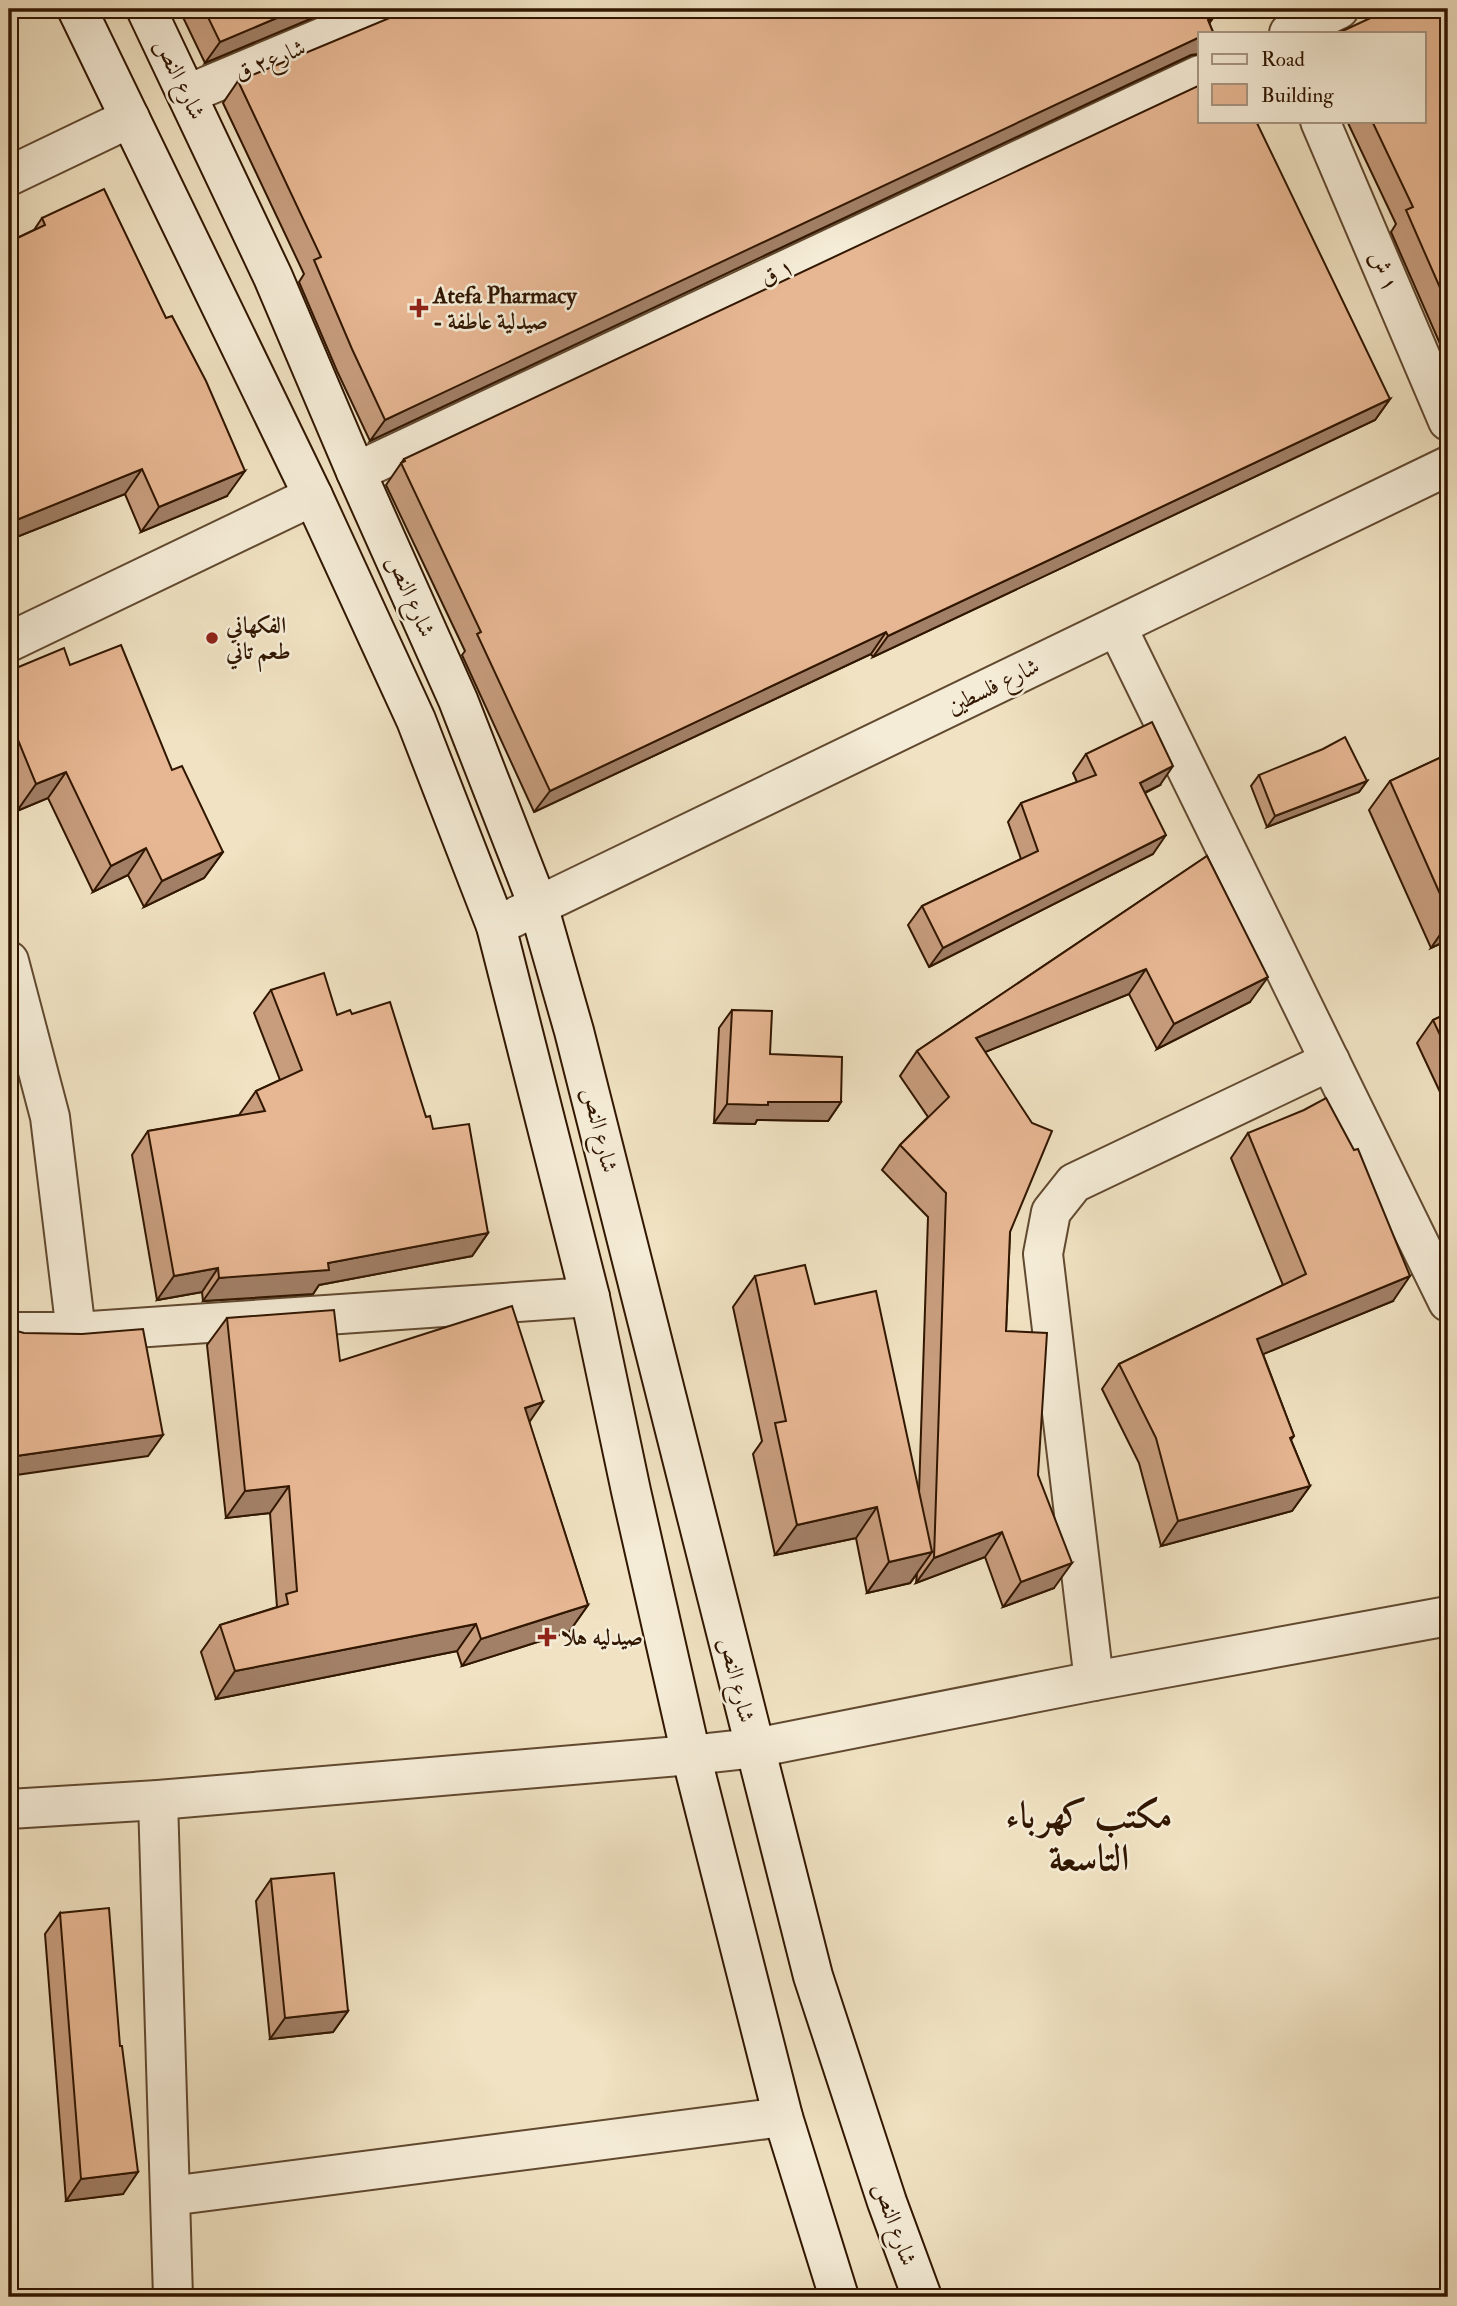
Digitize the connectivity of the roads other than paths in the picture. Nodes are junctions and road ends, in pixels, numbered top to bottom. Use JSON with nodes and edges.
{"nodes":[{"id":1,"x":77,"y":9,"type":"edge"},
{"id":2,"x":146,"y":9,"type":"edge"},
{"id":3,"x":390,"y":9,"type":"edge"},
{"id":4,"x":1270,"y":9,"type":"edge"},
{"id":5,"x":1339,"y":9,"type":"edge"},
{"id":6,"x":1282,"y":32,"type":"edge"},
{"id":7,"x":1291,"y":32,"type":"edge"},
{"id":8,"x":1198,"y":76,"type":"edge"},
{"id":9,"x":188,"y":94,"type":"junction"},
{"id":10,"x":130,"y":118,"type":"junction"},
{"id":11,"x":1320,"y":122,"type":"edge"},
{"id":12,"x":9,"y":176,"type":"edge"},
{"id":13,"x":1448,"y":421,"type":"edge"},
{"id":14,"x":1448,"y":466,"type":"edge"},
{"id":15,"x":356,"y":472,"type":"junction"},
{"id":16,"x":313,"y":496,"type":"junction"},
{"id":17,"x":1117,"y":627,"type":"junction"},
{"id":18,"x":9,"y":642,"type":"edge"},
{"id":19,"x":538,"y":905,"type":"junction"},
{"id":20,"x":496,"y":926,"type":"junction"},
{"id":21,"x":9,"y":961,"type":"edge"},
{"id":22,"x":1330,"y":1061,"type":"junction"},
{"id":23,"x":590,"y":1297,"type":"junction"},
{"id":24,"x":1448,"y":1302,"type":"edge"},
{"id":25,"x":9,"y":1332,"type":"edge"},
{"id":26,"x":76,"y":1332,"type":"junction"},
{"id":27,"x":1448,"y":1616,"type":"edge"},
{"id":28,"x":1094,"y":1681,"type":"junction"},
{"id":29,"x":755,"y":1748,"type":"junction"},
{"id":30,"x":691,"y":1755,"type":"junction"},
{"id":31,"x":158,"y":1800,"type":"junction"},
{"id":32,"x":9,"y":1809,"type":"edge"},
{"id":33,"x":783,"y":2117,"type":"junction"},
{"id":34,"x":170,"y":2196,"type":"junction"},
{"id":35,"x":173,"y":2297,"type":"edge"},
{"id":36,"x":839,"y":2297,"type":"edge"},
{"id":37,"x":922,"y":2297,"type":"edge"}],
"edges":[{"from":1,"to":10,"type":"street","name":"شارع النص"},
{"from":2,"to":9,"type":"street","name":"شارع النص"},
{"from":3,"to":9,"type":"street","name":"شارع٢ ق"},
{"from":4,"to":6,"type":"street"},
{"from":5,"to":7,"type":"street"},
{"from":8,"to":15,"type":"street","name":"١ ق"},
{"from":9,"to":15,"type":"street","name":"شارع النص"},
{"from":10,"to":12,"type":"street"},
{"from":10,"to":16,"type":"street","name":"شارع النص"},
{"from":11,"to":13,"type":"street","name":"١ ش"},
{"from":14,"to":17,"type":"street","name":"شارع فلسطين"},
{"from":15,"to":19,"type":"street","name":"شارع النص"},
{"from":16,"to":18,"type":"street"},
{"from":16,"to":20,"type":"street","name":"شارع النص"},
{"from":17,"to":19,"type":"street","name":"شارع فلسطين"},
{"from":17,"to":22,"type":"street"},
{"from":19,"to":20,"type":"street","name":"شارع فلسطين"},
{"from":19,"to":29,"type":"street","name":"شارع النص"},
{"from":20,"to":23,"type":"street"},
{"from":21,"to":26,"type":"street"},
{"from":22,"to":24,"type":"street"},
{"from":22,"to":28,"type":"street"},
{"from":23,"to":26,"type":"street"},
{"from":23,"to":30,"type":"street"},
{"from":25,"to":26,"type":"street"},
{"from":27,"to":28,"type":"street"},
{"from":28,"to":29,"type":"street"},
{"from":29,"to":30,"type":"street"},
{"from":29,"to":37,"type":"street","name":"شارع النص"},
{"from":30,"to":31,"type":"street"},
{"from":30,"to":33,"type":"street"},
{"from":31,"to":32,"type":"street"},
{"from":31,"to":34,"type":"street"},
{"from":33,"to":34,"type":"street"},
{"from":33,"to":36,"type":"street"},
{"from":34,"to":35,"type":"street"}]}
